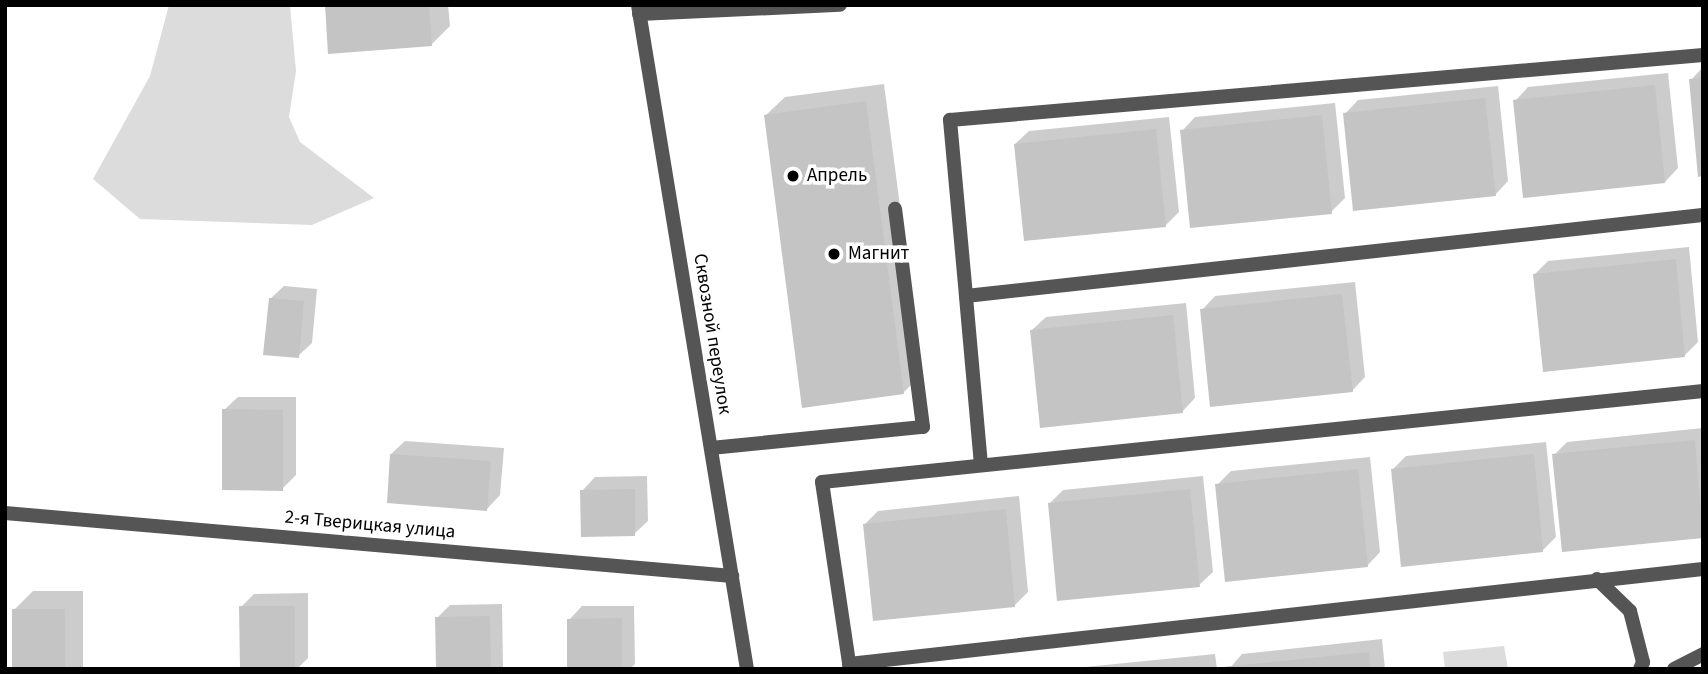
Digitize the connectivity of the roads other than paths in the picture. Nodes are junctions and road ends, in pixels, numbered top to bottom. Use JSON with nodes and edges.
{"nodes":[{"id":1,"x":840,"y":5,"type":"edge"},
{"id":2,"x":639,"y":10,"type":"edge"},
{"id":3,"x":1703,"y":55,"type":"edge"},
{"id":4,"x":895,"y":209,"type":"dead end"},
{"id":5,"x":1703,"y":215,"type":"edge"},
{"id":6,"x":966,"y":296,"type":"junction"},
{"id":7,"x":1703,"y":391,"type":"edge"},
{"id":8,"x":711,"y":449,"type":"junction"},
{"id":9,"x":981,"y":465,"type":"junction"},
{"id":10,"x":5,"y":513,"type":"edge"},
{"id":11,"x":1703,"y":569,"type":"edge"},
{"id":12,"x":732,"y":576,"type":"junction"},
{"id":13,"x":1597,"y":579,"type":"junction"},
{"id":14,"x":1703,"y":654,"type":"edge"},
{"id":15,"x":849,"y":666,"type":"edge"},
{"id":16,"x":747,"y":669,"type":"edge"},
{"id":17,"x":1640,"y":669,"type":"edge"},
{"id":18,"x":1674,"y":669,"type":"edge"}],
"edges":[{"from":1,"to":2,"type":"street"},
{"from":2,"to":8,"type":"street","name":"Сквозной переулок"},
{"from":3,"to":6,"type":"street"},
{"from":4,"to":8,"type":"street"},
{"from":5,"to":6,"type":"street"},
{"from":6,"to":9,"type":"street"},
{"from":7,"to":9,"type":"street"},
{"from":8,"to":12,"type":"street","name":"Сквозной переулок"},
{"from":9,"to":15,"type":"street"},
{"from":10,"to":12,"type":"street","name":"2-я Тверицкая улица"},
{"from":11,"to":13,"type":"street"},
{"from":12,"to":16,"type":"street","name":"Сквозной переулок"},
{"from":13,"to":15,"type":"street"},
{"from":13,"to":17,"type":"street"},
{"from":14,"to":18,"type":"street"}]}
